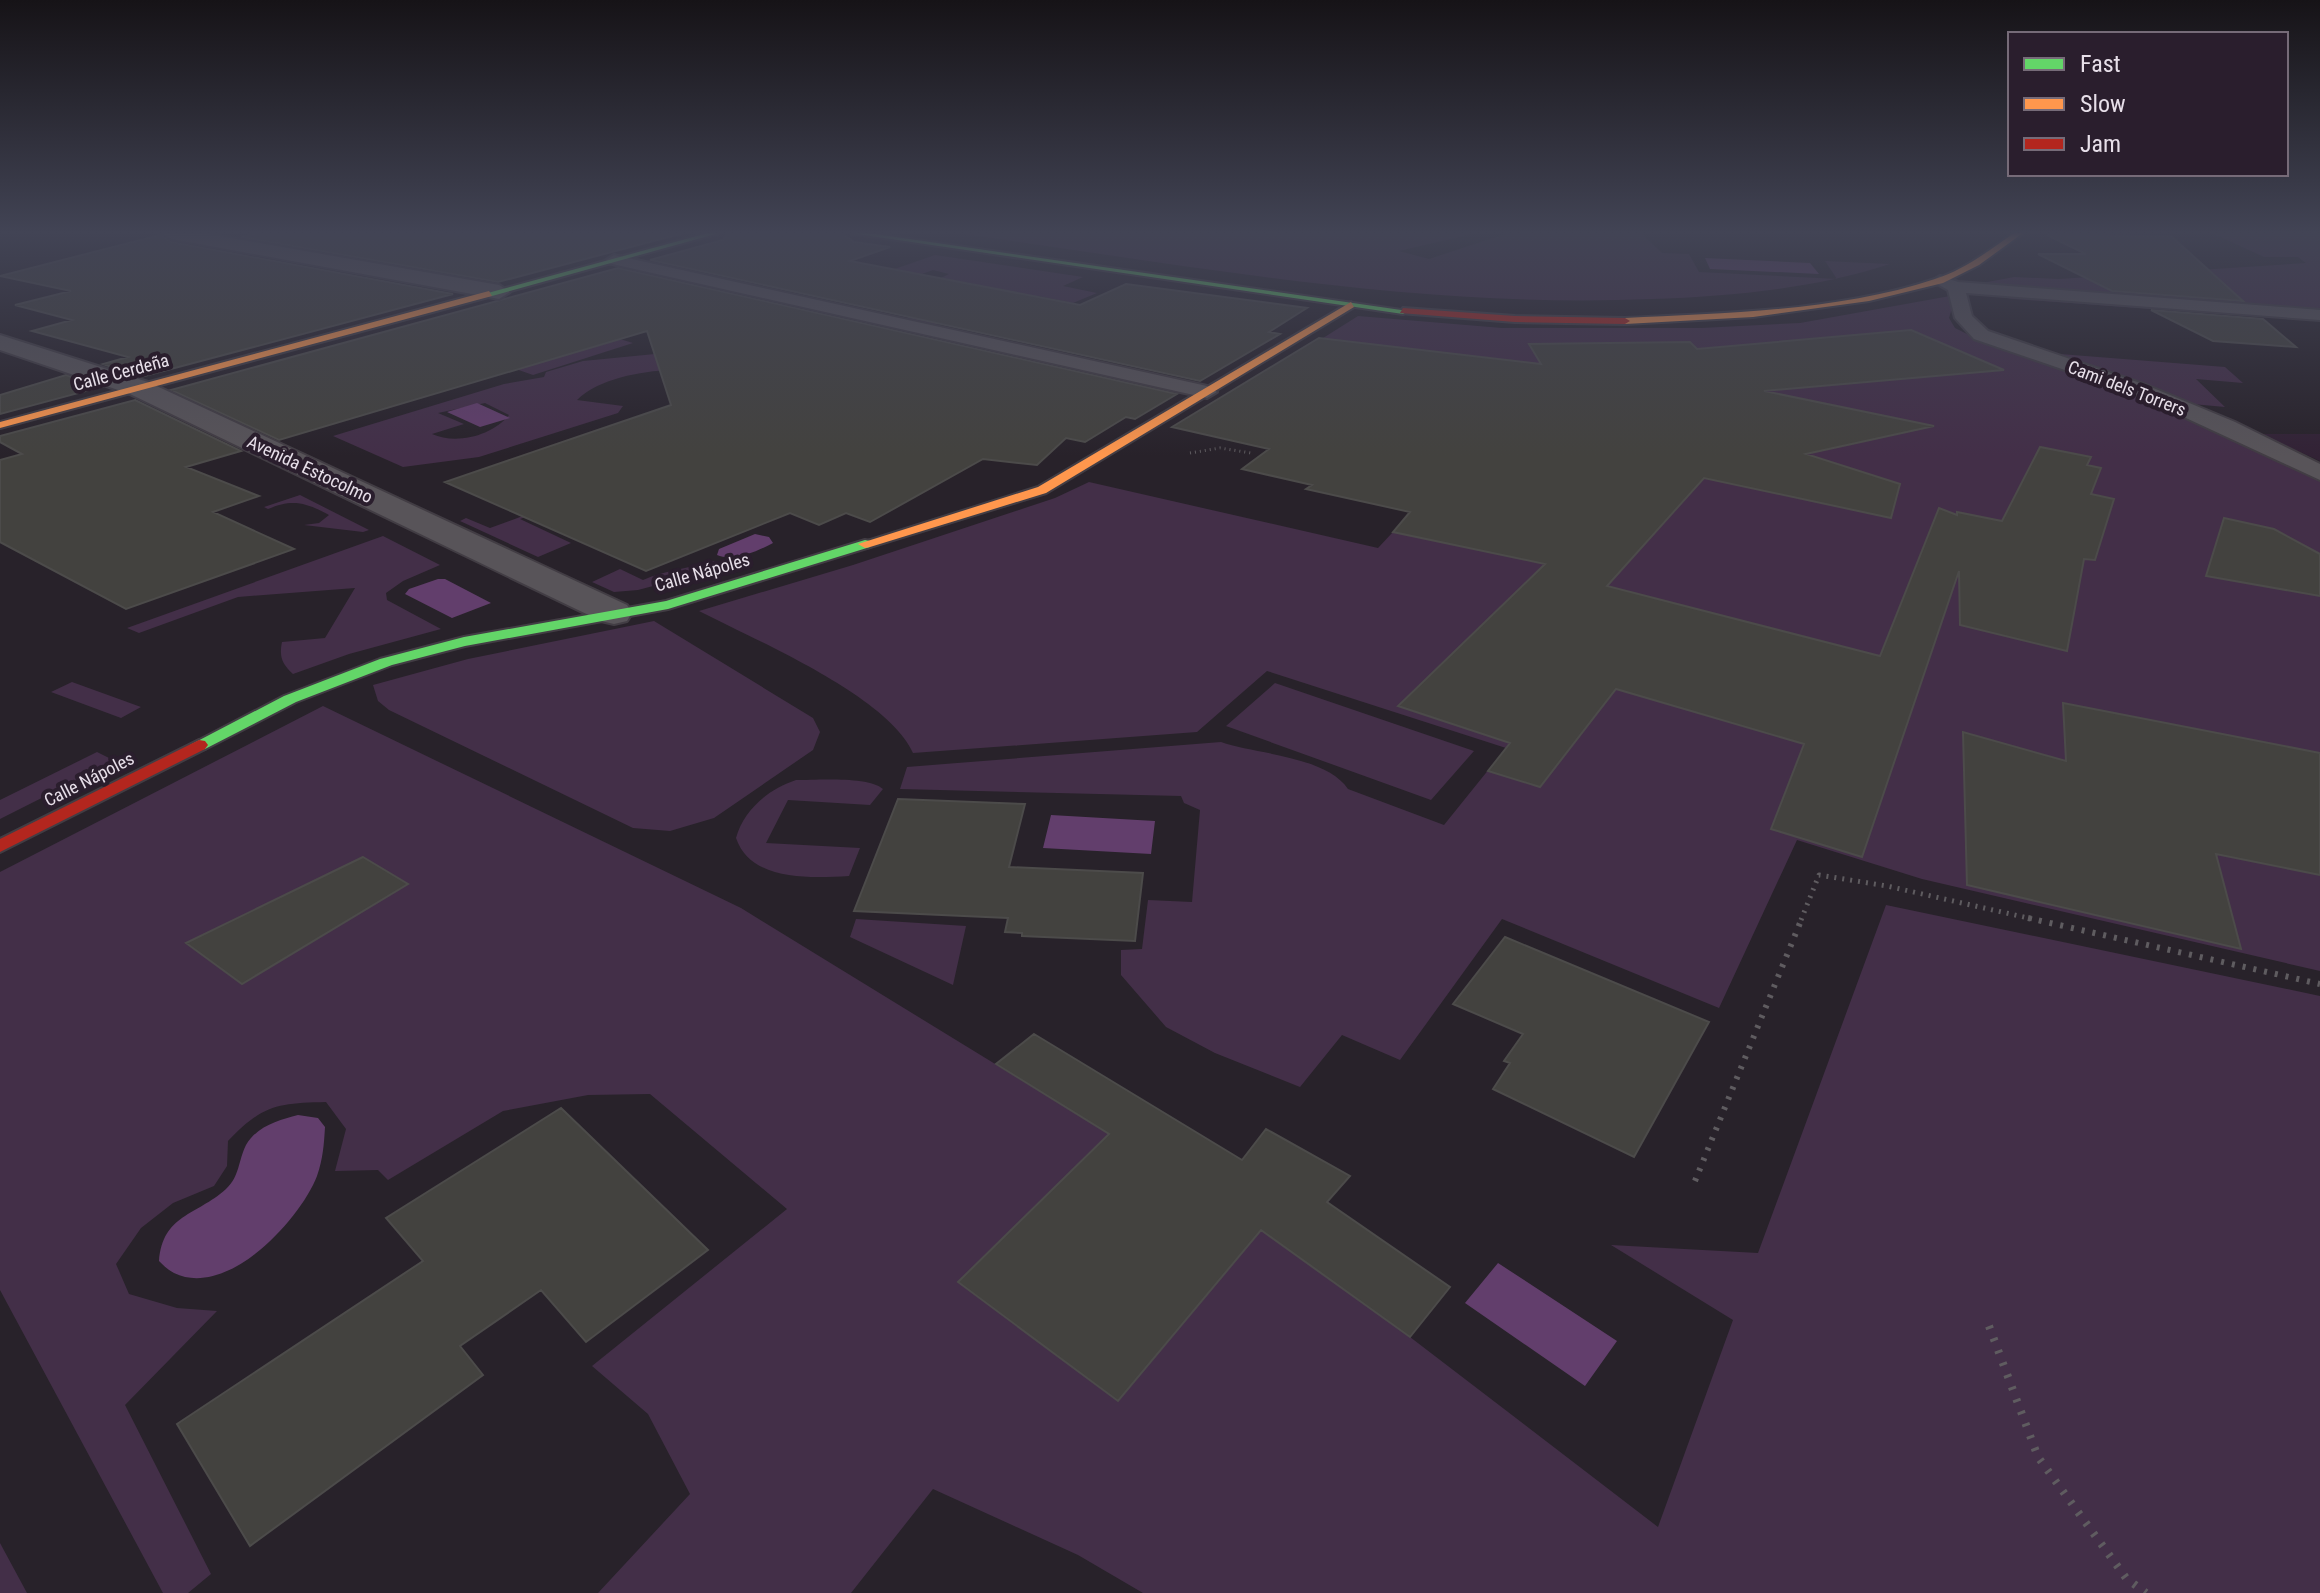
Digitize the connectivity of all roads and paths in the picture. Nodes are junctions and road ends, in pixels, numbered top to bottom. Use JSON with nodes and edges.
{"nodes":[{"id":1,"x":441,"y":307,"type":"edge"},
{"id":2,"x":827,"y":307,"type":"edge"},
{"id":3,"x":1347,"y":307,"type":"edge"},
{"id":4,"x":1378,"y":307,"type":"edge"},
{"id":5,"x":1811,"y":307,"type":"edge"},
{"id":6,"x":1959,"y":307,"type":"edge"},
{"id":7,"x":2228,"y":307,"type":"edge"},
{"id":8,"x":2320,"y":315,"type":"edge"},
{"id":9,"x":0,"y":342,"type":"edge"},
{"id":10,"x":139,"y":388,"type":"junction"},
{"id":11,"x":1207,"y":392,"type":"junction"},
{"id":12,"x":0,"y":425,"type":"edge"},
{"id":13,"x":2320,"y":473,"type":"edge"},
{"id":14,"x":614,"y":613,"type":"junction"},
{"id":15,"x":0,"y":846,"type":"edge"},
{"id":16,"x":2320,"y":984,"type":"edge"},
{"id":17,"x":1695,"y":1181,"type":"dead end"},
{"id":18,"x":1989,"y":1326,"type":"dead end"},
{"id":19,"x":2146,"y":1593,"type":"edge"}],
"edges":[{"from":1,"to":10,"type":"street","name":"Calle Cerdeña"},
{"from":2,"to":11,"type":"lane"},
{"from":3,"to":11,"type":"street","name":"Calle Nápoles"},
{"from":4,"to":5,"type":"street"},
{"from":6,"to":13,"type":"lane","name":"Cami dels Torrers"},
{"from":7,"to":8,"type":"lane"},
{"from":9,"to":10,"type":"street","name":"Avenida Estocolmo"},
{"from":10,"to":12,"type":"street","name":"Calle Cerdeña"},
{"from":10,"to":14,"type":"street","name":"Avenida Estocolmo"},
{"from":11,"to":14,"type":"street","name":"Calle Nápoles"},
{"from":14,"to":15,"type":"street","name":"Calle Nápoles"},
{"from":16,"to":17,"type":"path"},
{"from":18,"to":19,"type":"path"}]}
